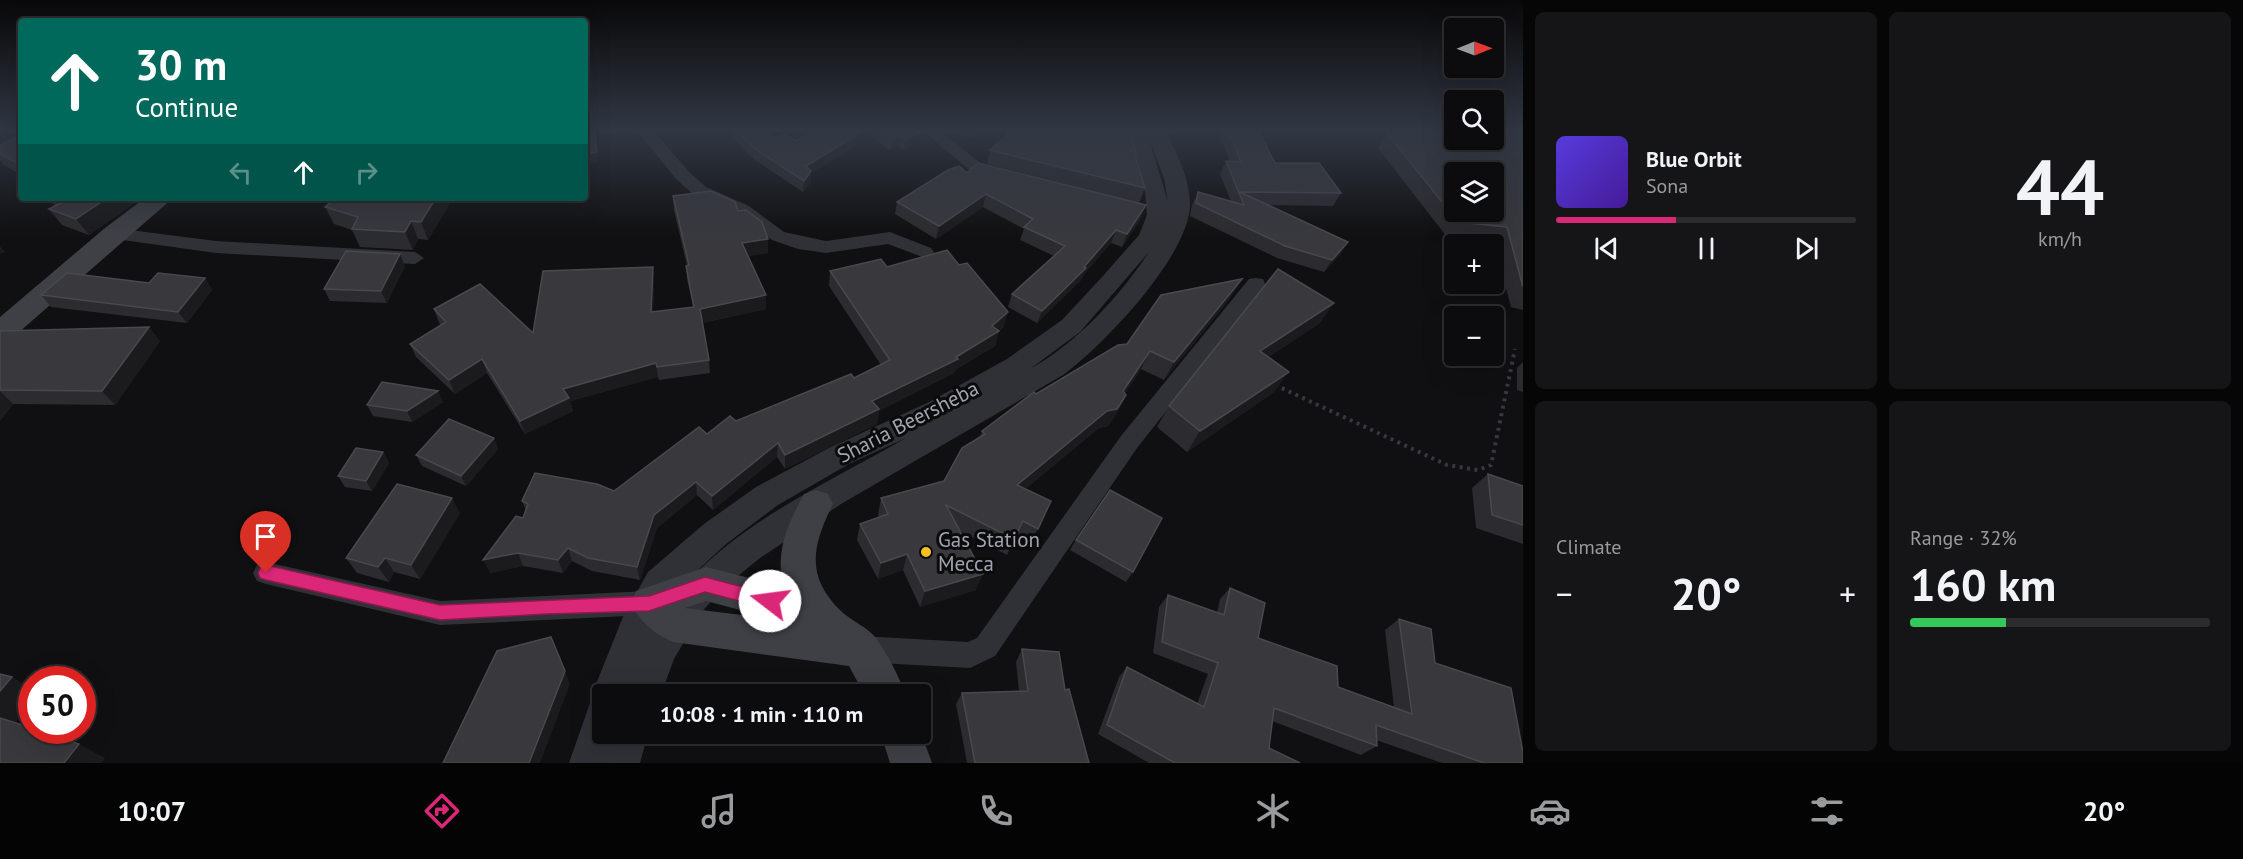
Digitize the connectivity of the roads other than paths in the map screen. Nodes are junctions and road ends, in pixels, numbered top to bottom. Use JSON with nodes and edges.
{"nodes":[{"id":1,"x":674,"y":166,"type":"edge"},
{"id":2,"x":974,"y":166,"type":"edge"},
{"id":3,"x":1147,"y":166,"type":"edge"},
{"id":4,"x":1169,"y":166,"type":"edge"},
{"id":5,"x":1011,"y":178,"type":"edge"},
{"id":6,"x":157,"y":201,"type":"edge"},
{"id":7,"x":114,"y":234,"type":"junction"},
{"id":8,"x":925,"y":252,"type":"dead end"},
{"id":9,"x":415,"y":258,"type":"dead end"},
{"id":10,"x":1256,"y":284,"type":"dead end"},
{"id":11,"x":0,"y":333,"type":"edge"},
{"id":12,"x":816,"y":504,"type":"junction"},
{"id":13,"x":266,"y":573,"type":"dead end"},
{"id":14,"x":705,"y":584,"type":"junction"},
{"id":15,"x":661,"y":614,"type":"junction"},
{"id":16,"x":830,"y":625,"type":"junction"},
{"id":17,"x":861,"y":649,"type":"junction"},
{"id":18,"x":614,"y":684,"type":"edge"},
{"id":19,"x":646,"y":684,"type":"edge"},
{"id":20,"x":880,"y":684,"type":"edge"},
{"id":21,"x":594,"y":744,"type":"edge"},
{"id":22,"x":627,"y":744,"type":"edge"},
{"id":23,"x":904,"y":744,"type":"edge"},
{"id":24,"x":588,"y":763,"type":"edge"},
{"id":25,"x":621,"y":763,"type":"edge"},
{"id":26,"x":911,"y":763,"type":"edge"}],
"edges":[{"from":1,"to":8,"type":"street"},
{"from":2,"to":5,"type":"street"},
{"from":3,"to":15,"type":"street","name":"Sharia Beersheba"},
{"from":4,"to":12,"type":"street","name":"Sharia Beersheba"},
{"from":6,"to":7,"type":"main road"},
{"from":7,"to":9,"type":"street"},
{"from":7,"to":11,"type":"main road"},
{"from":10,"to":17,"type":"street"},
{"from":12,"to":14,"type":"street","name":"Sharia Beersheba"},
{"from":12,"to":16,"type":"main road"},
{"from":13,"to":15,"type":"street"},
{"from":14,"to":15,"type":"main road"},
{"from":14,"to":16,"type":"main road"},
{"from":15,"to":17,"type":"main road"},
{"from":15,"to":18,"type":"street","name":"Sharia Beersheba"},
{"from":15,"to":19,"type":"street","name":"Sharia Beersheba"},
{"from":16,"to":17,"type":"main road"},
{"from":17,"to":20,"type":"main road"},
{"from":21,"to":24,"type":"street"},
{"from":22,"to":25,"type":"street"},
{"from":23,"to":26,"type":"main road"}]}
